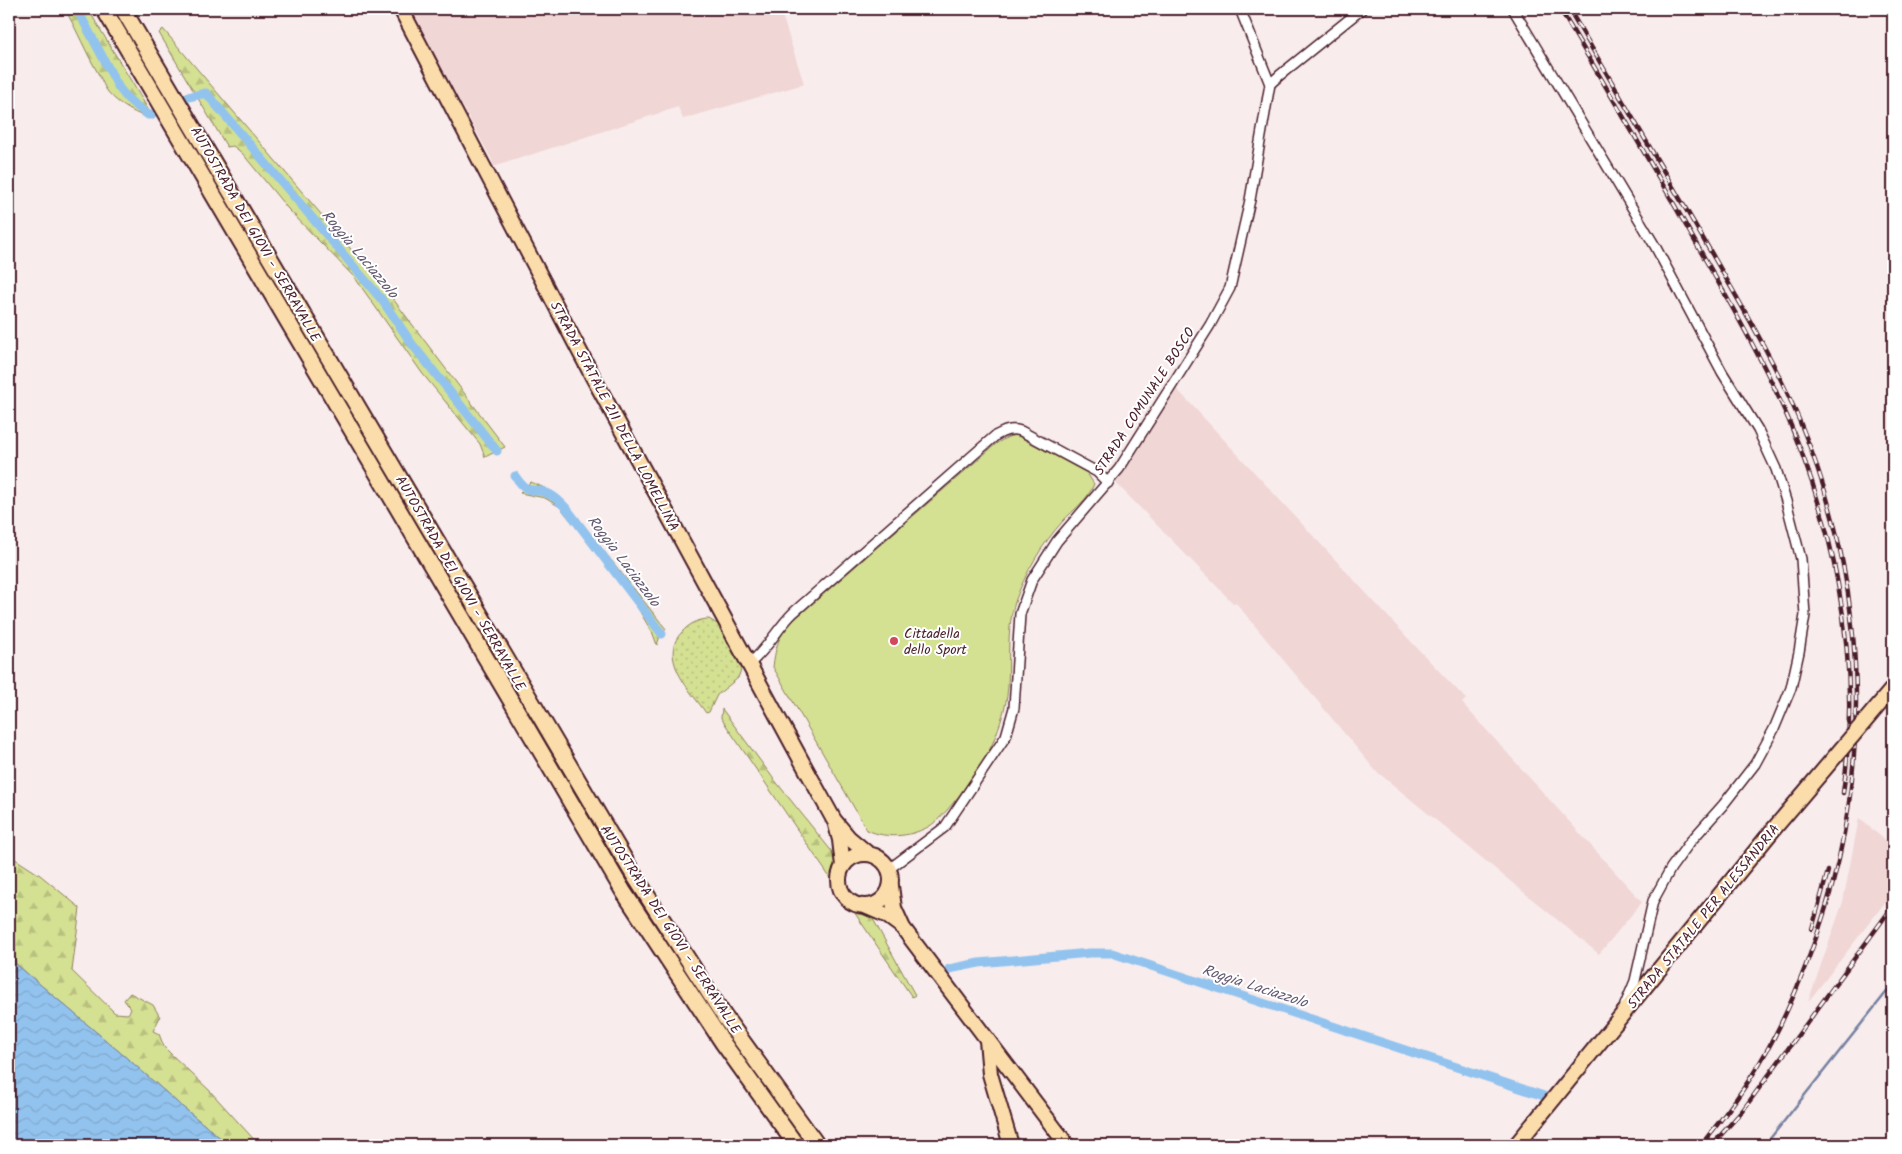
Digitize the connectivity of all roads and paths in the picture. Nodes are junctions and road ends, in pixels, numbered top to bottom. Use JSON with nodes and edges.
{"nodes":[{"id":1,"x":104,"y":9,"type":"edge"},
{"id":2,"x":123,"y":9,"type":"edge"},
{"id":3,"x":400,"y":9,"type":"edge"},
{"id":4,"x":1240,"y":9,"type":"edge"},
{"id":5,"x":1362,"y":9,"type":"edge"},
{"id":6,"x":1514,"y":9,"type":"edge"},
{"id":7,"x":1270,"y":84,"type":"junction"},
{"id":8,"x":1108,"y":483,"type":"junction"},
{"id":9,"x":749,"y":664,"type":"junction"},
{"id":10,"x":1893,"y":688,"type":"edge"},
{"id":11,"x":834,"y":820,"type":"junction"},
{"id":12,"x":867,"y":853,"type":"junction"},
{"id":13,"x":843,"y":866,"type":"junction"},
{"id":14,"x":889,"y":869,"type":"junction"},
{"id":15,"x":891,"y":886,"type":"junction"},
{"id":16,"x":865,"y":906,"type":"junction"},
{"id":17,"x":904,"y":928,"type":"junction"},
{"id":18,"x":1614,"y":1024,"type":"junction"},
{"id":19,"x":987,"y":1039,"type":"junction"},
{"id":20,"x":796,"y":1145,"type":"edge"},
{"id":21,"x":817,"y":1145,"type":"edge"},
{"id":22,"x":1011,"y":1145,"type":"edge"},
{"id":23,"x":1068,"y":1145,"type":"edge"},
{"id":24,"x":1516,"y":1145,"type":"edge"}],
"edges":[{"from":1,"to":20,"type":"highway","name":"AUTOSTRADA DEI GIOVI - SERRAVALLE"},
{"from":2,"to":21,"type":"highway","name":"AUTOSTRADA DEI GIOVI - SERRAVALLE"},
{"from":3,"to":9,"type":"main road","name":"STRADA STATALE 211 DELLA LOMELLINA"},
{"from":4,"to":7,"type":"street"},
{"from":5,"to":7,"type":"street"},
{"from":6,"to":18,"type":"street"},
{"from":7,"to":8,"type":"street","name":"STRADA COMUNALE BOSCO"},
{"from":8,"to":9,"type":"street"},
{"from":8,"to":14,"type":"street","name":"STRADA COMUNALE BOSCO"},
{"from":9,"to":11,"type":"main road","name":"STRADA STATALE 211 DELLA LOMELLINA"},
{"from":10,"to":18,"type":"main road","name":"STRADA STATALE PER ALESSANDRIA","bridge":true},
{"from":11,"to":12,"type":"main road","name":"STRADA STATALE 211 DELLA LOMELLINA"},
{"from":11,"to":13,"type":"main road","name":"STRADA STATALE 211 DELLA LOMELLINA"},
{"from":12,"to":13,"type":"main road"},
{"from":12,"to":14,"type":"main road","name":"STRADA STATALE 211 DELLA LOMELLINA"},
{"from":13,"to":16,"type":"main road","name":"STRADA STATALE 211 DELLA LOMELLINA"},
{"from":14,"to":15,"type":"main road","name":"STRADA STATALE 211 DELLA LOMELLINA"},
{"from":15,"to":16,"type":"main road"},
{"from":15,"to":17,"type":"main road","name":"STRADA STATALE 211 DELLA LOMELLINA"},
{"from":16,"to":17,"type":"main road","name":"STRADA STATALE 211 DELLA LOMELLINA"},
{"from":17,"to":19,"type":"main road","name":"STRADA STATALE 211 DELLA LOMELLINA"},
{"from":18,"to":24,"type":"main road","name":"STRADA STATALE PER ALESSANDRIA"},
{"from":19,"to":22,"type":"main road"},
{"from":19,"to":23,"type":"main road","name":"STRADA STATALE 211 DELLA LOMELLINA"}]}
